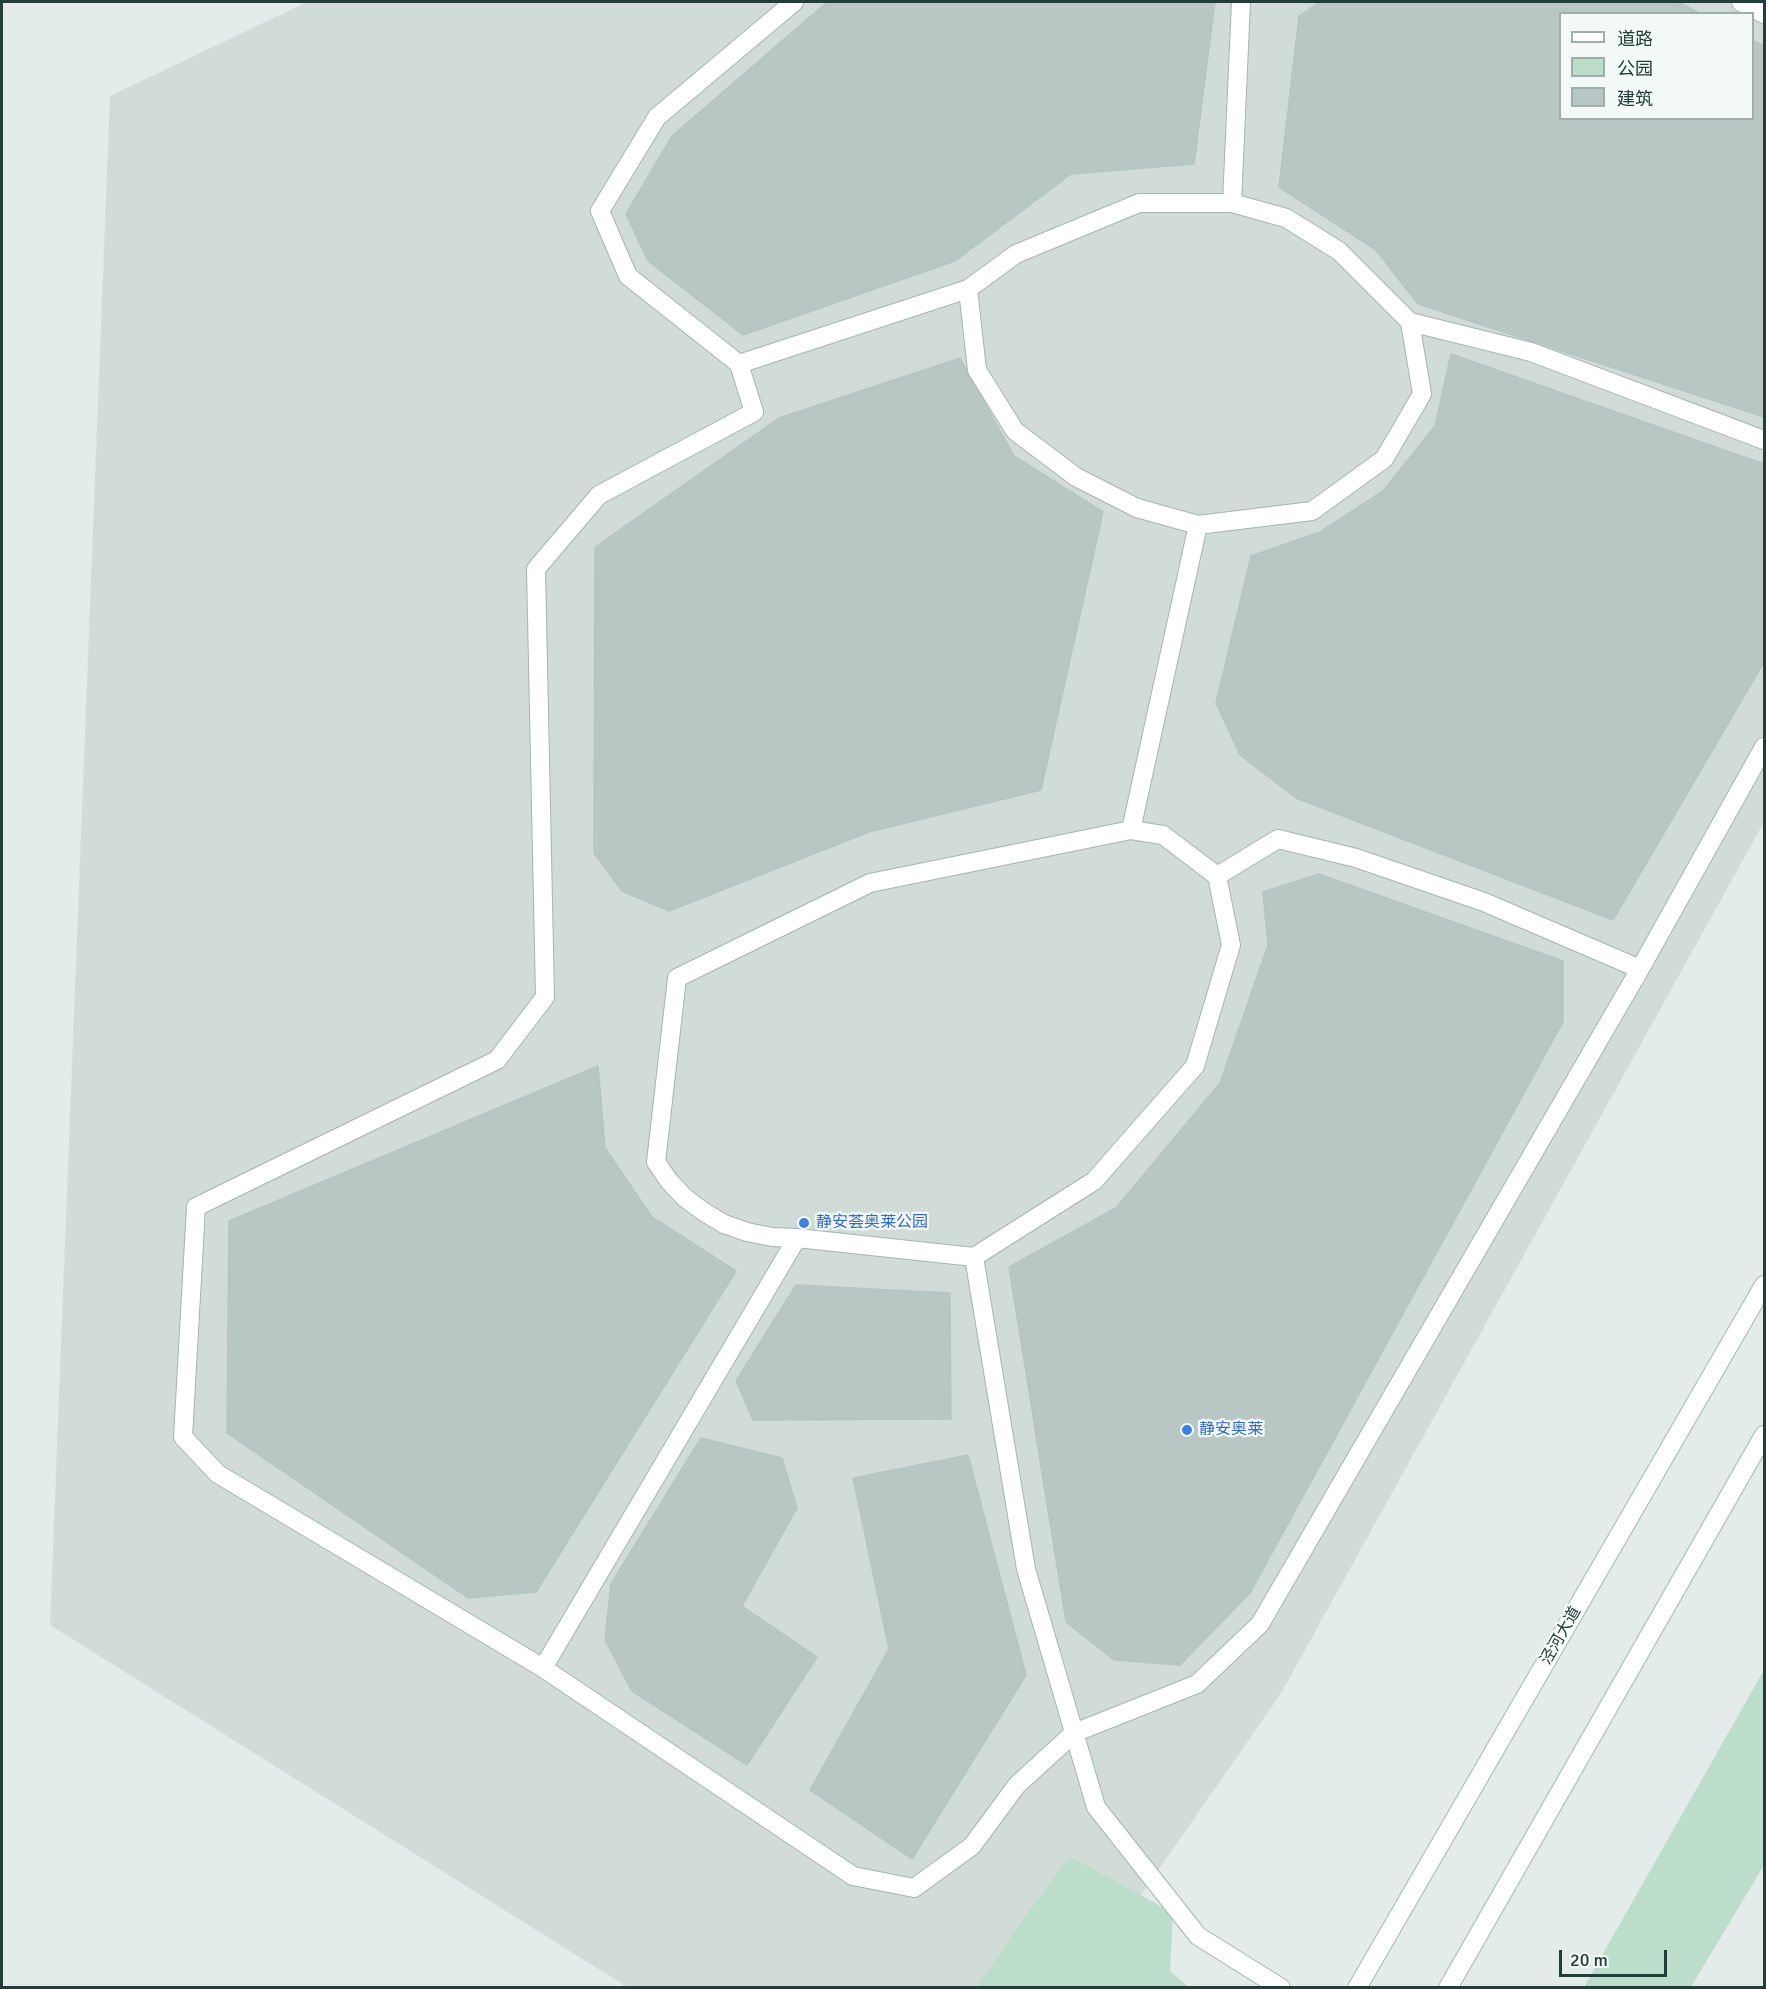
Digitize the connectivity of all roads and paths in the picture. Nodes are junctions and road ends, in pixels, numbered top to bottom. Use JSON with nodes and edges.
{"nodes":[{"id":1,"x":795,"y":2,"type":"edge"},
{"id":2,"x":1241,"y":2,"type":"edge"},
{"id":3,"x":1741,"y":2,"type":"edge"},
{"id":4,"x":1764,"y":14,"type":"edge"},
{"id":5,"x":1232,"y":203,"type":"junction"},
{"id":6,"x":968,"y":289,"type":"junction"},
{"id":7,"x":1410,"y":322,"type":"junction"},
{"id":8,"x":739,"y":364,"type":"junction"},
{"id":9,"x":1764,"y":440,"type":"edge"},
{"id":10,"x":1198,"y":525,"type":"junction"},
{"id":11,"x":1764,"y":747,"type":"edge"},
{"id":12,"x":1131,"y":830,"type":"junction"},
{"id":13,"x":1217,"y":876,"type":"junction"},
{"id":14,"x":1640,"y":969,"type":"junction"},
{"id":15,"x":797,"y":1238,"type":"junction"},
{"id":16,"x":974,"y":1257,"type":"junction"},
{"id":17,"x":1764,"y":1285,"type":"edge"},
{"id":18,"x":1764,"y":1435,"type":"edge"},
{"id":19,"x":543,"y":1668,"type":"junction"},
{"id":20,"x":1074,"y":1733,"type":"junction"},
{"id":21,"x":1281,"y":1988,"type":"edge"},
{"id":22,"x":1357,"y":1988,"type":"edge"},
{"id":23,"x":1448,"y":1988,"type":"edge"}],
"edges":[{"from":1,"to":8,"type":"street"},
{"from":2,"to":5,"type":"street"},
{"from":3,"to":4,"type":"street"},
{"from":5,"to":6,"type":"street"},
{"from":5,"to":7,"type":"street"},
{"from":6,"to":8,"type":"street"},
{"from":6,"to":10,"type":"street"},
{"from":7,"to":9,"type":"street"},
{"from":7,"to":10,"type":"street"},
{"from":8,"to":19,"type":"street"},
{"from":10,"to":12,"type":"street"},
{"from":11,"to":14,"type":"street"},
{"from":12,"to":13,"type":"street"},
{"from":12,"to":15,"type":"street"},
{"from":13,"to":14,"type":"street"},
{"from":13,"to":16,"type":"street"},
{"from":14,"to":20,"type":"street"},
{"from":15,"to":16,"type":"street"},
{"from":15,"to":19,"type":"street"},
{"from":16,"to":20,"type":"street"},
{"from":17,"to":22,"type":"street","name":"泾河大道"},
{"from":18,"to":23,"type":"street"},
{"from":19,"to":20,"type":"street"},
{"from":20,"to":21,"type":"street"}]}
